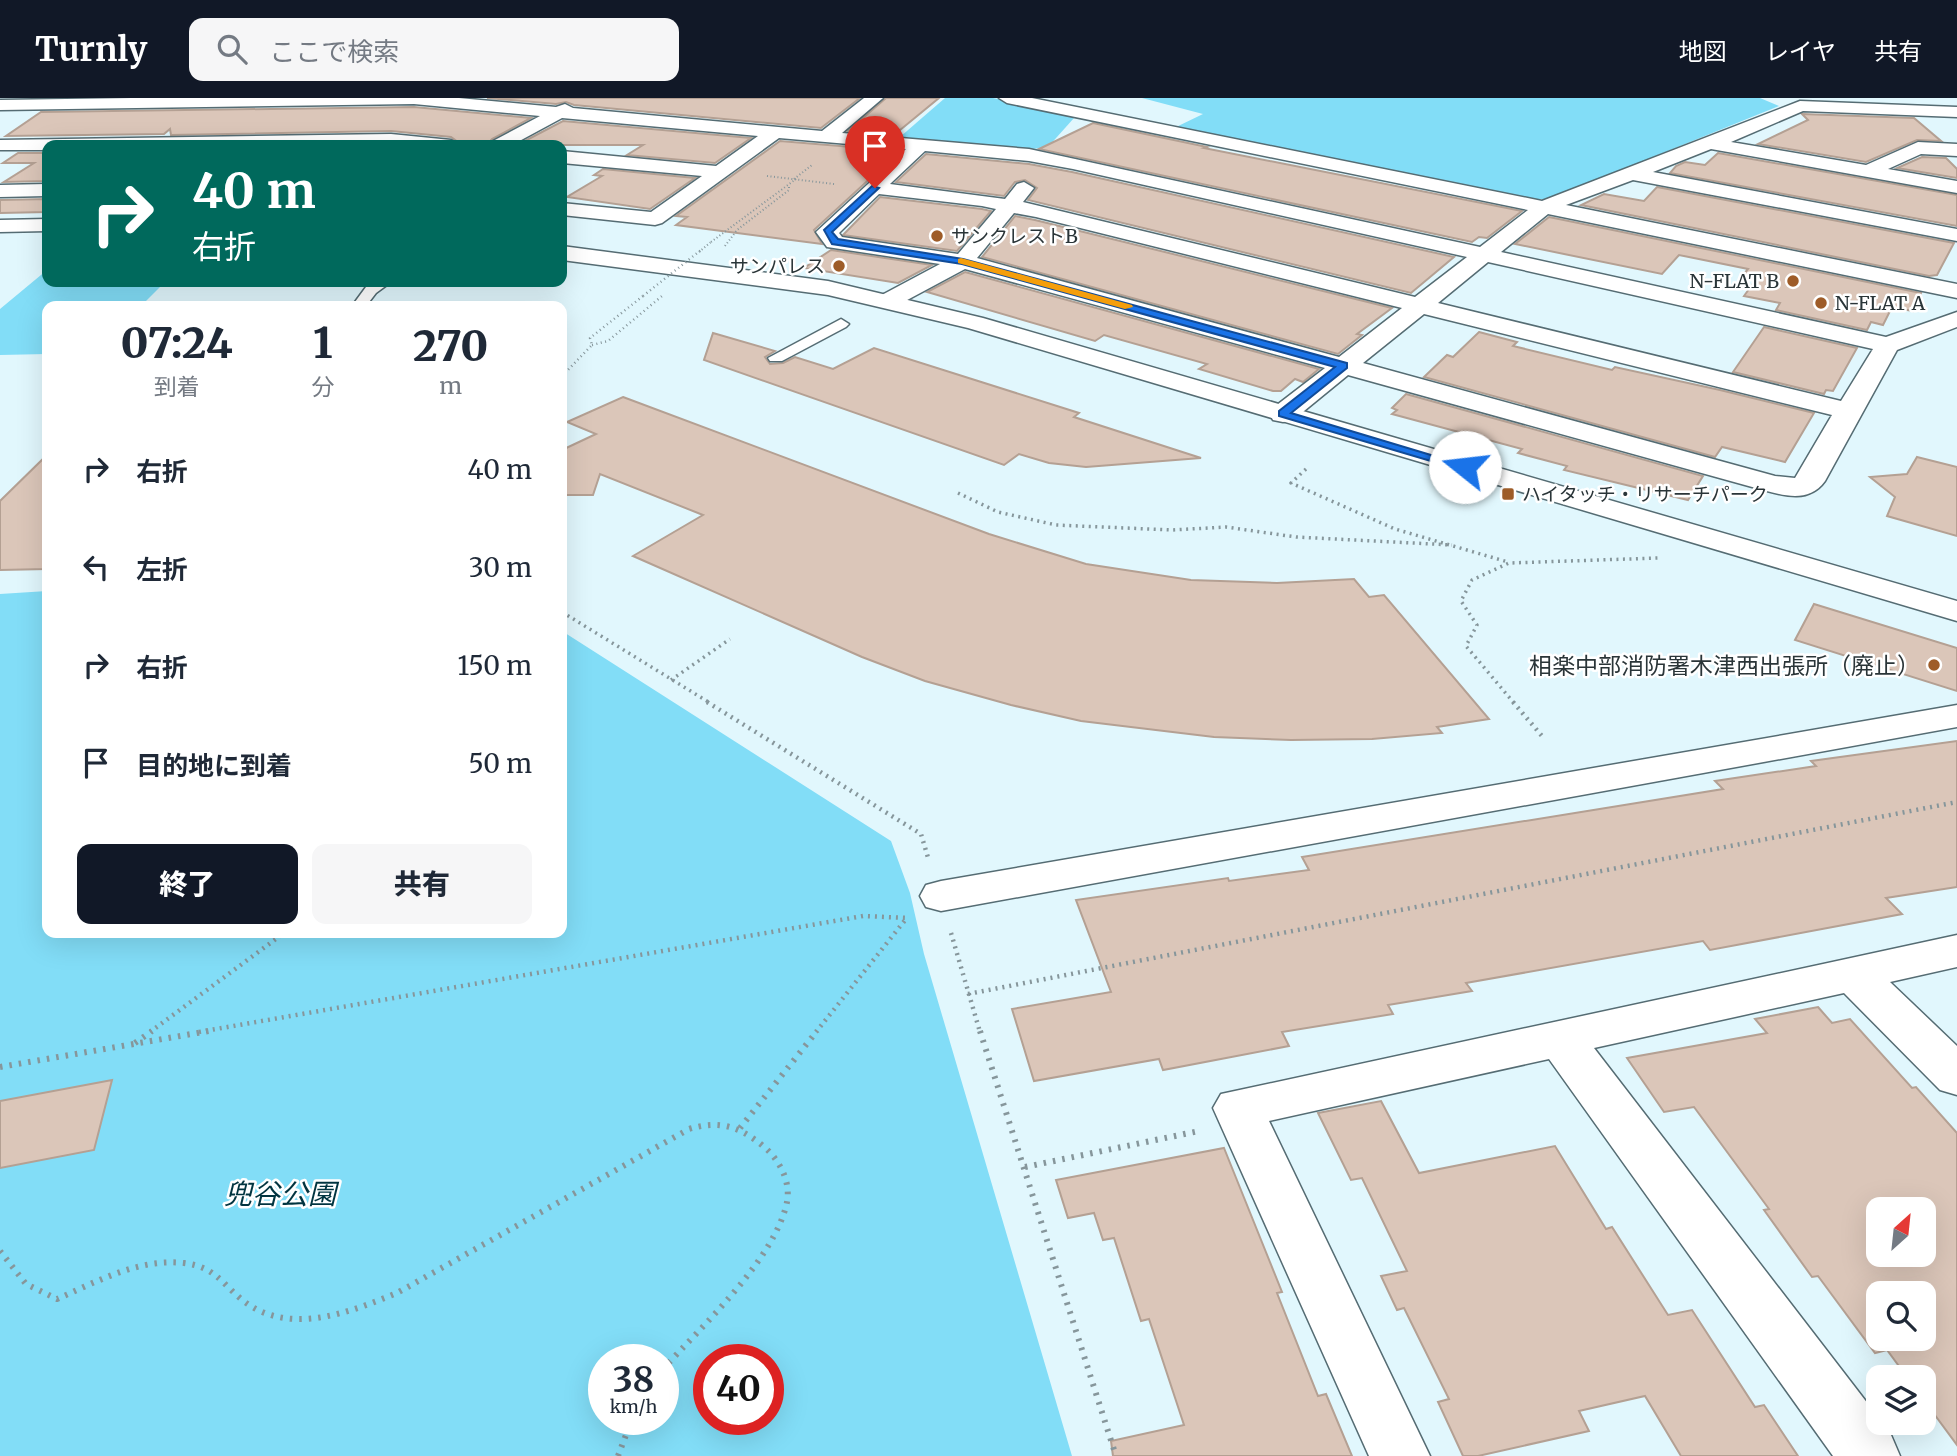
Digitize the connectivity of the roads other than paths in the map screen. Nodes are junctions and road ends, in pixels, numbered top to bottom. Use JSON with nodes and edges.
{"nodes":[{"id":1,"x":414,"y":98,"type":"edge"},
{"id":2,"x":586,"y":98,"type":"edge"},
{"id":3,"x":875,"y":98,"type":"edge"},
{"id":4,"x":1007,"y":98,"type":"edge"},
{"id":5,"x":1104,"y":98,"type":"edge"},
{"id":6,"x":280,"y":100,"type":"edge"},
{"id":7,"x":1774,"y":100,"type":"dead end"},
{"id":8,"x":148,"y":101,"type":"edge"},
{"id":9,"x":7,"y":105,"type":"edge"},
{"id":10,"x":1800,"y":106,"type":"junction"},
{"id":11,"x":702,"y":110,"type":"dead end"},
{"id":12,"x":562,"y":111,"type":"junction"},
{"id":13,"x":1957,"y":112,"type":"edge"},
{"id":14,"x":1088,"y":115,"type":"junction"},
{"id":15,"x":682,"y":123,"type":"junction"},
{"id":16,"x":775,"y":132,"type":"junction"},
{"id":17,"x":825,"y":137,"type":"junction"},
{"id":18,"x":326,"y":140,"type":"edge"},
{"id":19,"x":401,"y":140,"type":"edge"},
{"id":20,"x":508,"y":140,"type":"edge"},
{"id":21,"x":42,"y":144,"type":"edge"},
{"id":22,"x":1709,"y":144,"type":"junction"},
{"id":23,"x":0,"y":145,"type":"edge"},
{"id":24,"x":1060,"y":145,"type":"junction"},
{"id":25,"x":920,"y":146,"type":"junction"},
{"id":26,"x":1957,"y":150,"type":"edge"},
{"id":27,"x":567,"y":157,"type":"edge"},
{"id":28,"x":1870,"y":171,"type":"junction"},
{"id":29,"x":720,"y":172,"type":"junction"},
{"id":30,"x":1632,"y":174,"type":"junction"},
{"id":31,"x":1957,"y":187,"type":"edge"},
{"id":32,"x":875,"y":188,"type":"junction"},
{"id":33,"x":42,"y":190,"type":"edge"},
{"id":34,"x":0,"y":191,"type":"edge"},
{"id":35,"x":1009,"y":206,"type":"junction"},
{"id":36,"x":1544,"y":207,"type":"junction"},
{"id":37,"x":567,"y":210,"type":"edge"},
{"id":38,"x":42,"y":225,"type":"edge"},
{"id":39,"x":0,"y":226,"type":"edge"},
{"id":40,"x":1957,"y":234,"type":"edge"},
{"id":41,"x":567,"y":254,"type":"edge"},
{"id":42,"x":1485,"y":254,"type":"junction"},
{"id":43,"x":963,"y":261,"type":"junction"},
{"id":44,"x":376,"y":287,"type":"edge"},
{"id":45,"x":1957,"y":291,"type":"edge"},
{"id":46,"x":363,"y":301,"type":"edge"},
{"id":47,"x":888,"y":301,"type":"junction"},
{"id":48,"x":1419,"y":306,"type":"junction"},
{"id":49,"x":1957,"y":319,"type":"edge"},
{"id":50,"x":841,"y":324,"type":"dead end"},
{"id":51,"x":1888,"y":345,"type":"junction"},
{"id":52,"x":776,"y":358,"type":"dead end"},
{"id":53,"x":1343,"y":366,"type":"junction"},
{"id":54,"x":1847,"y":411,"type":"junction"},
{"id":55,"x":1283,"y":414,"type":"junction"},
{"id":56,"x":1957,"y":611,"type":"edge"},
{"id":57,"x":1957,"y":716,"type":"edge"},
{"id":58,"x":941,"y":896,"type":"road end"},
{"id":59,"x":1957,"y":951,"type":"edge"},
{"id":60,"x":1852,"y":973,"type":"junction"},
{"id":61,"x":1560,"y":1038,"type":"junction"},
{"id":62,"x":1957,"y":1076,"type":"edge"},
{"id":63,"x":1400,"y":1456,"type":"edge"},
{"id":64,"x":1870,"y":1456,"type":"edge"}],
"edges":[{"from":1,"to":6,"type":"street"},
{"from":1,"to":12,"type":"street"},
{"from":2,"to":12,"type":"street"},
{"from":3,"to":17,"type":"street"},
{"from":4,"to":14,"type":"street"},
{"from":5,"to":14,"type":"street"},
{"from":6,"to":8,"type":"street"},
{"from":7,"to":10,"type":"street"},
{"from":8,"to":9,"type":"street"},
{"from":10,"to":13,"type":"street"},
{"from":10,"to":22,"type":"street"},
{"from":11,"to":15,"type":"street"},
{"from":12,"to":15,"type":"street"},
{"from":12,"to":20,"type":"street"},
{"from":14,"to":24,"type":"street"},
{"from":14,"to":36,"type":"street"},
{"from":15,"to":16,"type":"street"},
{"from":16,"to":17,"type":"street"},
{"from":16,"to":29,"type":"street"},
{"from":17,"to":25,"type":"street"},
{"from":18,"to":19,"type":"street"},
{"from":21,"to":23,"type":"street"},
{"from":22,"to":28,"type":"street"},
{"from":22,"to":30,"type":"street"},
{"from":24,"to":25,"type":"street"},
{"from":24,"to":35,"type":"street"},
{"from":24,"to":42,"type":"street"},
{"from":25,"to":32,"type":"street"},
{"from":26,"to":28,"type":"street"},
{"from":27,"to":29,"type":"street"},
{"from":28,"to":31,"type":"street"},
{"from":29,"to":37,"type":"street"},
{"from":30,"to":36,"type":"street"},
{"from":30,"to":40,"type":"street"},
{"from":32,"to":35,"type":"street"},
{"from":32,"to":43,"type":"street"},
{"from":33,"to":34,"type":"street"},
{"from":35,"to":43,"type":"street"},
{"from":35,"to":48,"type":"street"},
{"from":36,"to":42,"type":"street"},
{"from":36,"to":45,"type":"street"},
{"from":38,"to":39,"type":"street"},
{"from":41,"to":47,"type":"street"},
{"from":42,"to":48,"type":"street"},
{"from":42,"to":51,"type":"street"},
{"from":43,"to":47,"type":"street"},
{"from":43,"to":53,"type":"street"},
{"from":44,"to":46,"type":"lane"},
{"from":47,"to":55,"type":"street"},
{"from":48,"to":53,"type":"street"},
{"from":48,"to":54,"type":"street"},
{"from":49,"to":51,"type":"street"},
{"from":50,"to":52,"type":"lane"},
{"from":51,"to":54,"type":"street"},
{"from":53,"to":54,"type":"street"},
{"from":53,"to":55,"type":"street"},
{"from":55,"to":56,"type":"street"},
{"from":57,"to":58,"type":"street"},
{"from":59,"to":60,"type":"street"},
{"from":60,"to":61,"type":"street"},
{"from":60,"to":62,"type":"street"},
{"from":61,"to":63,"type":"street"},
{"from":61,"to":64,"type":"street"}]}
